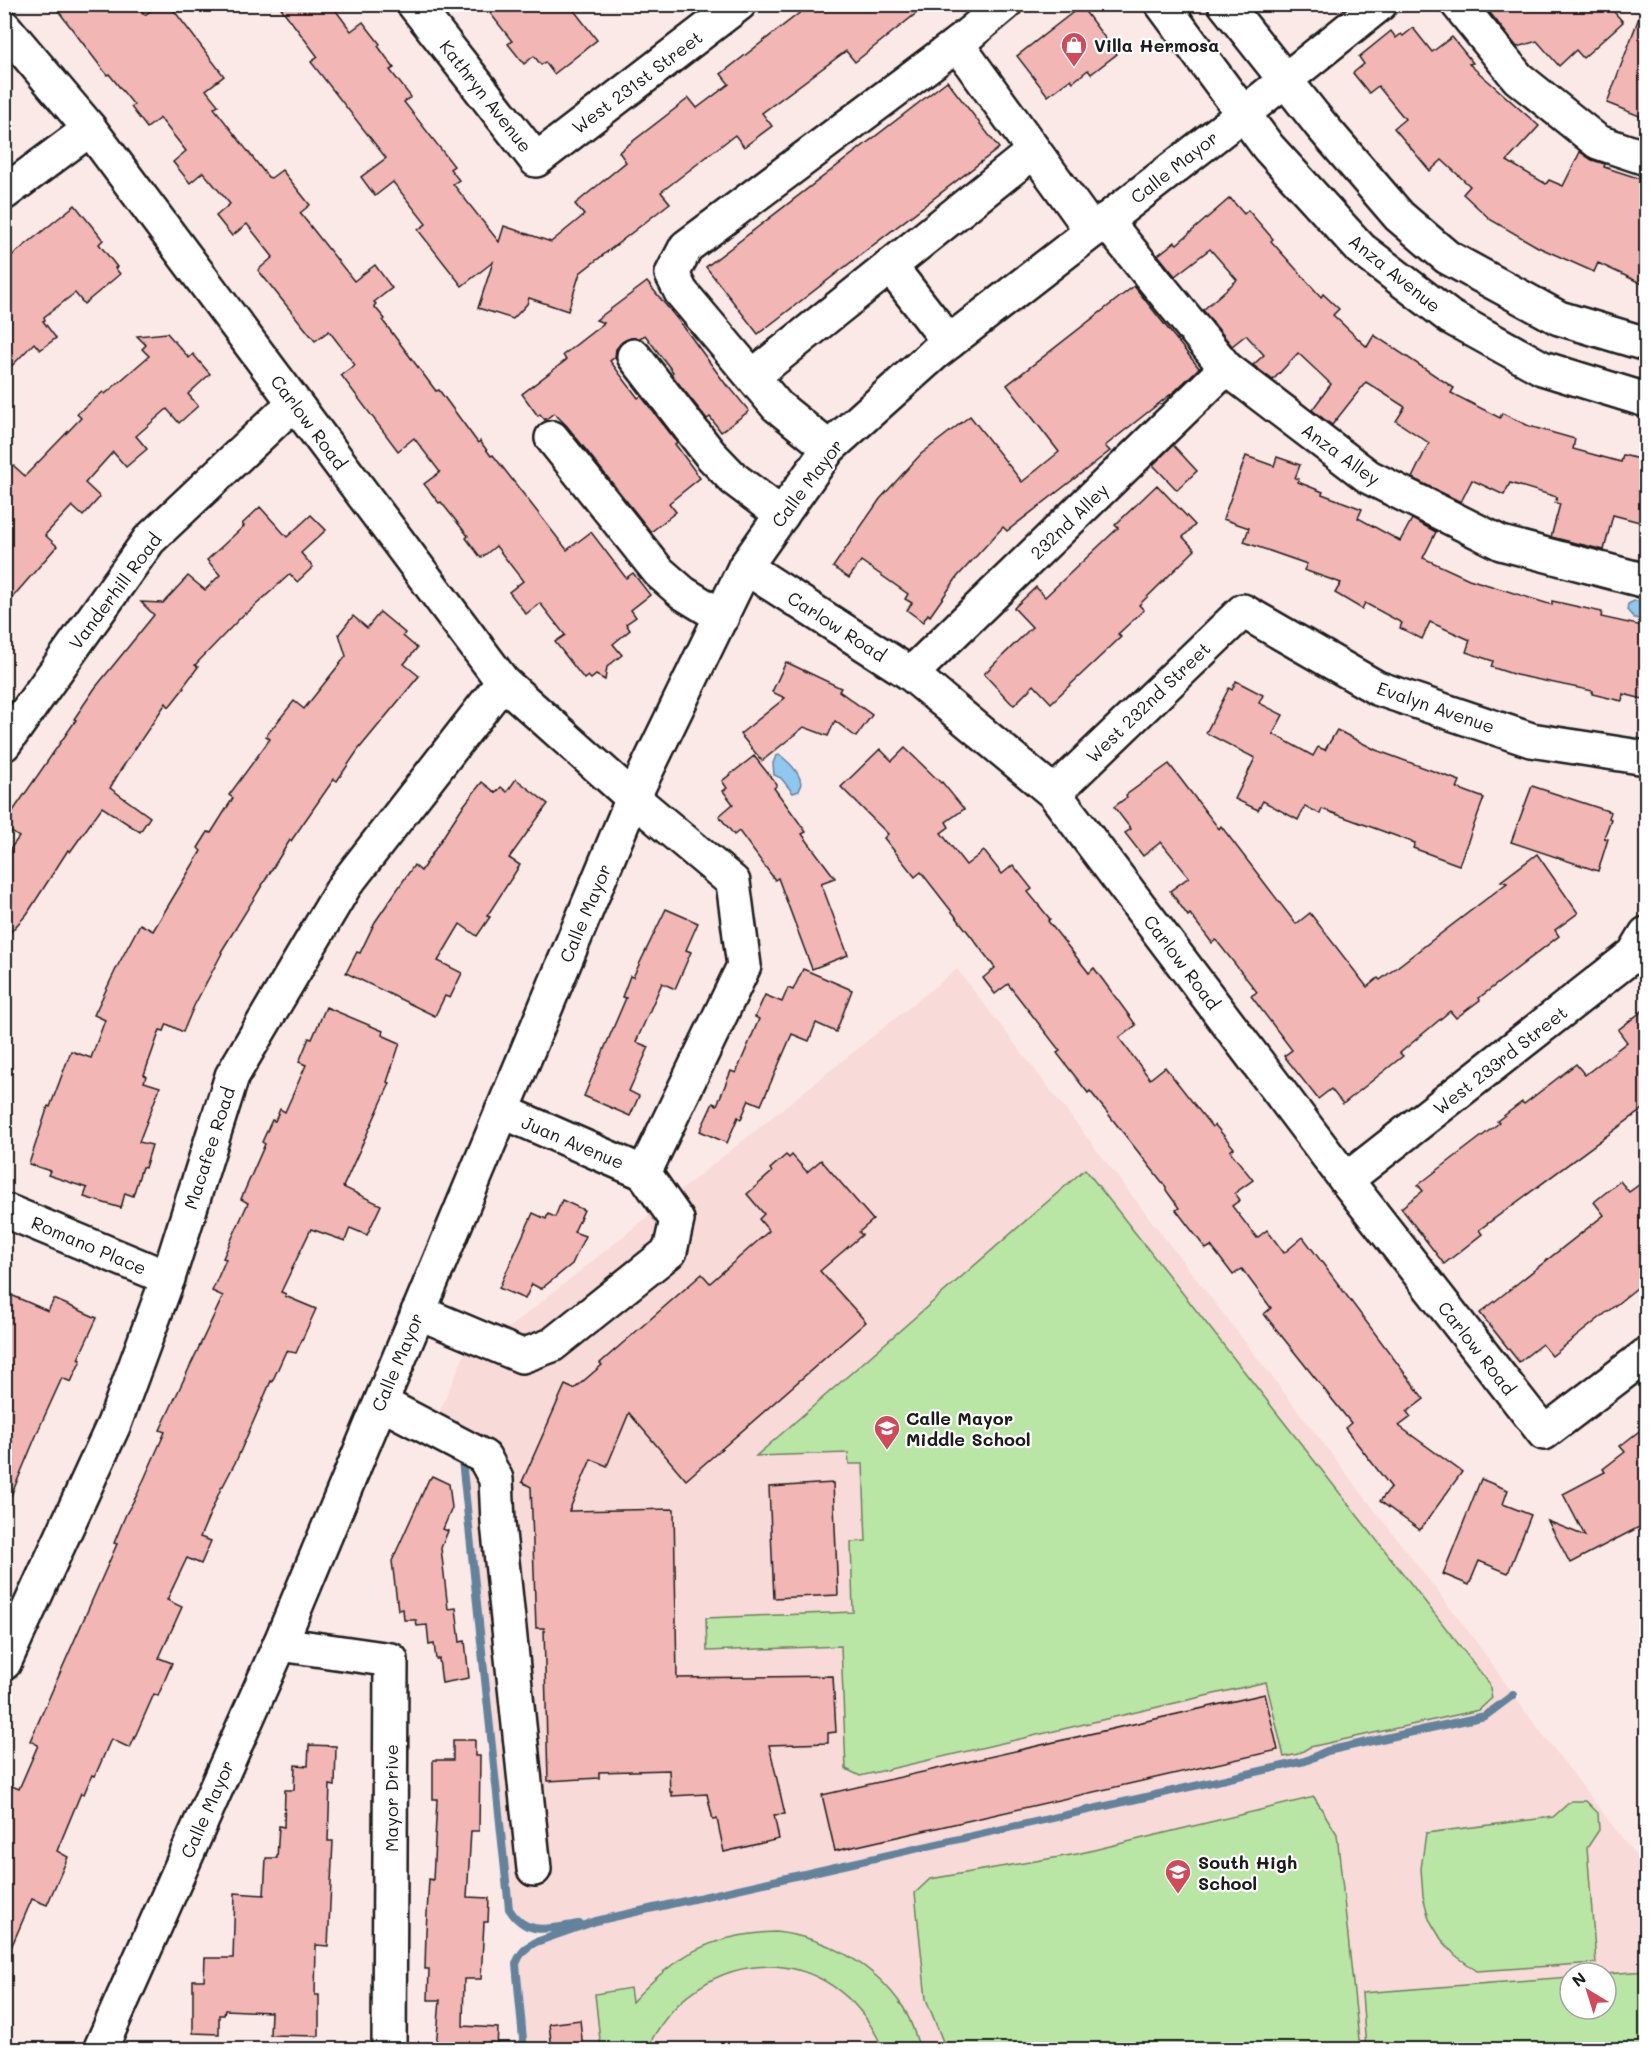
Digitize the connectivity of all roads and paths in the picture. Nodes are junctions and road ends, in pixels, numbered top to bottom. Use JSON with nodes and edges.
{"nodes":[{"id":1,"x":414,"y":4,"type":"edge"},
{"id":2,"x":739,"y":4,"type":"edge"},
{"id":3,"x":1005,"y":4,"type":"edge"},
{"id":4,"x":1162,"y":4,"type":"edge"},
{"id":5,"x":1225,"y":4,"type":"edge"},
{"id":6,"x":1380,"y":4,"type":"edge"},
{"id":7,"x":1458,"y":4,"type":"edge"},
{"id":8,"x":4,"y":27,"type":"edge"},
{"id":9,"x":957,"y":44,"type":"junction"},
{"id":10,"x":1286,"y":80,"type":"junction"},
{"id":11,"x":1243,"y":114,"type":"junction"},
{"id":12,"x":90,"y":129,"type":"junction"},
{"id":13,"x":1034,"y":151,"type":"junction"},
{"id":14,"x":1647,"y":158,"type":"edge"},
{"id":15,"x":536,"y":160,"type":"joint"},
{"id":16,"x":4,"y":193,"type":"edge"},
{"id":17,"x":1099,"y":226,"type":"junction"},
{"id":18,"x":890,"y":266,"type":"junction"},
{"id":19,"x":949,"y":342,"type":"junction"},
{"id":20,"x":1647,"y":344,"type":"edge"},
{"id":21,"x":634,"y":356,"type":"dead end"},
{"id":22,"x":1226,"y":368,"type":"junction"},
{"id":23,"x":753,"y":376,"type":"junction"},
{"id":24,"x":1647,"y":400,"type":"edge"},
{"id":25,"x":294,"y":403,"type":"junction"},
{"id":26,"x":552,"y":438,"type":"dead end"},
{"id":27,"x":829,"y":448,"type":"junction"},
{"id":28,"x":782,"y":515,"type":"junction"},
{"id":29,"x":745,"y":567,"type":"junction"},
{"id":30,"x":1647,"y":581,"type":"edge"},
{"id":31,"x":1243,"y":611,"type":"joint"},
{"id":32,"x":722,"y":617,"type":"junction"},
{"id":33,"x":911,"y":674,"type":"junction"},
{"id":34,"x":503,"y":682,"type":"junction"},
{"id":35,"x":4,"y":744,"type":"edge"},
{"id":36,"x":1647,"y":758,"type":"edge"},
{"id":37,"x":1054,"y":793,"type":"junction"},
{"id":38,"x":633,"y":798,"type":"junction"},
{"id":39,"x":1647,"y":934,"type":"edge"},
{"id":40,"x":502,"y":1111,"type":"junction"},
{"id":41,"x":644,"y":1173,"type":"junction"},
{"id":42,"x":1346,"y":1180,"type":"junction"},
{"id":43,"x":9,"y":1212,"type":"dead end"},
{"id":44,"x":168,"y":1278,"type":"junction"},
{"id":45,"x":418,"y":1312,"type":"junction"},
{"id":46,"x":1647,"y":1355,"type":"edge"},
{"id":47,"x":381,"y":1403,"type":"junction"},
{"id":48,"x":280,"y":1644,"type":"junction"},
{"id":49,"x":4,"y":1663,"type":"edge"},
{"id":50,"x":534,"y":1869,"type":"dead end"},
{"id":51,"x":100,"y":2049,"type":"edge"},
{"id":52,"x":389,"y":2049,"type":"edge"}],
"edges":[{"from":1,"to":15,"type":"street","name":"Kathryn Avenue"},
{"from":2,"to":15,"type":"street","name":"West 231st Street"},
{"from":3,"to":9,"type":"street"},
{"from":4,"to":11,"type":"street","name":"Anza Avenue"},
{"from":5,"to":10,"type":"street"},
{"from":6,"to":10,"type":"street","name":"Calle Mayor"},
{"from":7,"to":14,"type":"street"},
{"from":8,"to":12,"type":"street","name":"Carlow Road"},
{"from":9,"to":13,"type":"street","name":"Anza Alley"},
{"from":9,"to":23,"type":"street"},
{"from":10,"to":11,"type":"street","name":"Calle Mayor"},
{"from":10,"to":20,"type":"street"},
{"from":11,"to":17,"type":"street","name":"Calle Mayor"},
{"from":11,"to":24,"type":"street","name":"Anza Avenue"},
{"from":12,"to":16,"type":"street"},
{"from":12,"to":25,"type":"street","name":"Carlow Road"},
{"from":13,"to":17,"type":"street","name":"Anza Alley"},
{"from":13,"to":18,"type":"street"},
{"from":17,"to":19,"type":"street","name":"Calle Mayor"},
{"from":17,"to":22,"type":"street","name":"Anza Alley"},
{"from":18,"to":19,"type":"street"},
{"from":18,"to":23,"type":"street"},
{"from":19,"to":27,"type":"street","name":"Calle Mayor"},
{"from":21,"to":28,"type":"street"},
{"from":22,"to":30,"type":"street","name":"Anza Alley"},
{"from":22,"to":33,"type":"street","name":"232nd Alley"},
{"from":23,"to":27,"type":"street"},
{"from":25,"to":34,"type":"street","name":"Carlow Road"},
{"from":25,"to":35,"type":"street","name":"Vanderhill Road"},
{"from":26,"to":32,"type":"street"},
{"from":27,"to":28,"type":"street","name":"Calle Mayor"},
{"from":28,"to":29,"type":"street","name":"Calle Mayor"},
{"from":29,"to":32,"type":"street","name":"Calle Mayor"},
{"from":29,"to":33,"type":"street","name":"Carlow Road"},
{"from":31,"to":36,"type":"street","name":"Evalyn Avenue"},
{"from":31,"to":37,"type":"street","name":"West 232nd Street"},
{"from":32,"to":38,"type":"street","name":"Calle Mayor"},
{"from":33,"to":37,"type":"street","name":"Carlow Road"},
{"from":34,"to":38,"type":"street","name":"Carlow Road"},
{"from":34,"to":44,"type":"street","name":"Macafee Road"},
{"from":37,"to":42,"type":"street","name":"Carlow Road"},
{"from":38,"to":40,"type":"street","name":"Calle Mayor"},
{"from":38,"to":41,"type":"street","name":"Carlow Road"},
{"from":39,"to":42,"type":"street","name":"West 233rd Street"},
{"from":40,"to":41,"type":"street","name":"Juan Avenue"},
{"from":40,"to":45,"type":"street","name":"Calle Mayor"},
{"from":41,"to":45,"type":"street"},
{"from":42,"to":46,"type":"street","name":"Carlow Road"},
{"from":43,"to":44,"type":"street","name":"Romano Place"},
{"from":44,"to":49,"type":"street","name":"Macafee Road"},
{"from":45,"to":47,"type":"street","name":"Calle Mayor"},
{"from":47,"to":48,"type":"street","name":"Calle Mayor"},
{"from":47,"to":50,"type":"street"},
{"from":48,"to":51,"type":"street","name":"Calle Mayor"},
{"from":48,"to":52,"type":"street","name":"Mayor Drive"}]}
